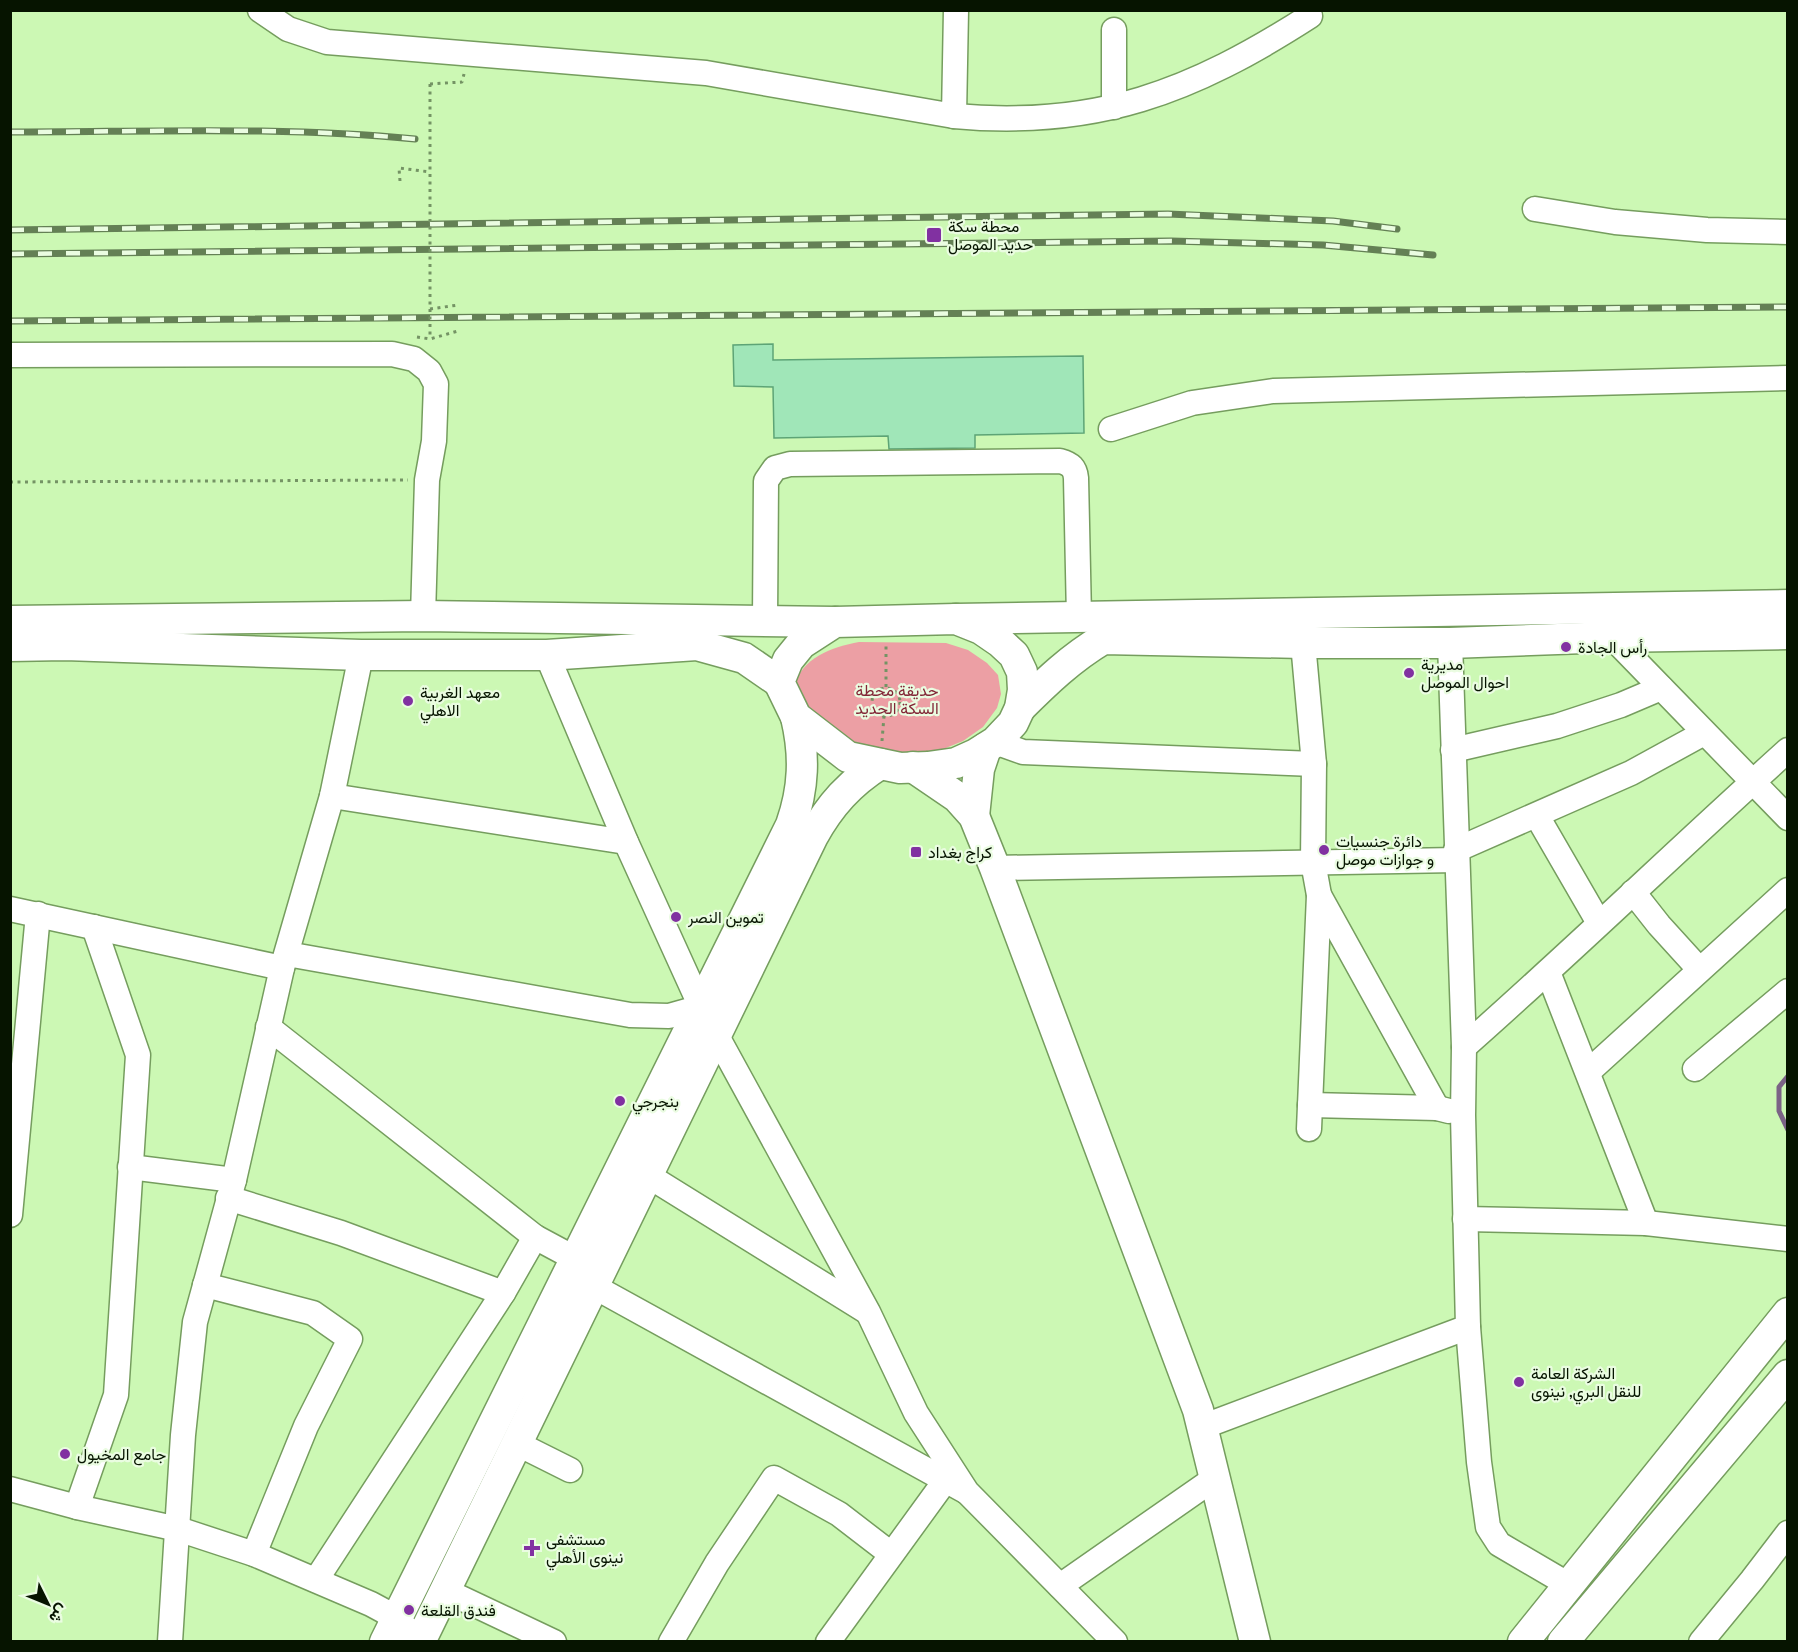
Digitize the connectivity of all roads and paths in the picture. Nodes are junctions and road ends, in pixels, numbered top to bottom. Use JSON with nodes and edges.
{"nodes":[{"id":1,"x":260,"y":10,"type":"edge"},
{"id":2,"x":956,"y":10,"type":"edge"},
{"id":3,"x":1310,"y":16,"type":"dead end"},
{"id":4,"x":1114,"y":30,"type":"dead end"},
{"id":5,"x":462,"y":82,"type":"dead end"},
{"id":6,"x":1114,"y":107,"type":"junction"},
{"id":7,"x":954,"y":116,"type":"junction"},
{"id":8,"x":430,"y":172,"type":"junction"},
{"id":9,"x":400,"y":181,"type":"dead end"},
{"id":10,"x":1534,"y":209,"type":"dead end"},
{"id":11,"x":1788,"y":232,"type":"edge"},
{"id":12,"x":458,"y":305,"type":"dead end"},
{"id":13,"x":430,"y":309,"type":"junction"},
{"id":14,"x":458,"y":332,"type":"dead end"},
{"id":15,"x":407,"y":334,"type":"dead end"},
{"id":16,"x":430,"y":339,"type":"junction"},
{"id":17,"x":10,"y":355,"type":"edge"},
{"id":18,"x":1788,"y":378,"type":"edge"},
{"id":19,"x":1111,"y":429,"type":"dead end"},
{"id":20,"x":427,"y":480,"type":"junction"},
{"id":21,"x":10,"y":482,"type":"edge"},
{"id":22,"x":1788,"y":605,"type":"edge"},
{"id":23,"x":423,"y":616,"type":"junction"},
{"id":24,"x":1079,"y":617,"type":"junction"},
{"id":25,"x":956,"y":618,"type":"junction"},
{"id":26,"x":765,"y":620,"type":"junction"},
{"id":27,"x":10,"y":621,"type":"edge"},
{"id":28,"x":886,"y":621,"type":"junction"},
{"id":29,"x":835,"y":622,"type":"junction"},
{"id":30,"x":1788,"y":634,"type":"edge"},
{"id":31,"x":1611,"y":637,"type":"junction"},
{"id":32,"x":1304,"y":643,"type":"junction"},
{"id":33,"x":1450,"y":643,"type":"junction"},
{"id":34,"x":10,"y":646,"type":"edge"},
{"id":35,"x":361,"y":655,"type":"junction"},
{"id":36,"x":547,"y":655,"type":"junction"},
{"id":37,"x":779,"y":682,"type":"junction"},
{"id":38,"x":886,"y":687,"type":"junction"},
{"id":39,"x":1661,"y":688,"type":"junction"},
{"id":40,"x":1020,"y":708,"type":"junction"},
{"id":41,"x":796,"y":717,"type":"junction"},
{"id":42,"x":1704,"y":733,"type":"junction"},
{"id":43,"x":991,"y":745,"type":"junction"},
{"id":44,"x":1454,"y":750,"type":"junction"},
{"id":45,"x":1788,"y":750,"type":"edge"},
{"id":46,"x":880,"y":764,"type":"junction"},
{"id":47,"x":1314,"y":764,"type":"junction"},
{"id":48,"x":913,"y":767,"type":"junction"},
{"id":49,"x":1753,"y":781,"type":"junction"},
{"id":50,"x":332,"y":796,"type":"junction"},
{"id":51,"x":974,"y":816,"type":"junction"},
{"id":52,"x":1537,"y":816,"type":"junction"},
{"id":53,"x":1788,"y":818,"type":"edge"},
{"id":54,"x":626,"y":842,"type":"junction"},
{"id":55,"x":1457,"y":855,"type":"junction"},
{"id":56,"x":1313,"y":862,"type":"junction"},
{"id":57,"x":996,"y":868,"type":"junction"},
{"id":58,"x":1788,"y":890,"type":"edge"},
{"id":59,"x":1633,"y":892,"type":"junction"},
{"id":60,"x":1319,"y":895,"type":"junction"},
{"id":61,"x":10,"y":909,"type":"edge"},
{"id":62,"x":38,"y":914,"type":"junction"},
{"id":63,"x":1599,"y":923,"type":"junction"},
{"id":64,"x":94,"y":927,"type":"junction"},
{"id":65,"x":284,"y":961,"type":"junction"},
{"id":66,"x":1699,"y":969,"type":"junction"},
{"id":67,"x":1548,"y":972,"type":"junction"},
{"id":68,"x":1788,"y":991,"type":"edge"},
{"id":69,"x":700,"y":1007,"type":"junction"},
{"id":70,"x":268,"y":1027,"type":"junction"},
{"id":71,"x":716,"y":1035,"type":"junction"},
{"id":72,"x":1464,"y":1047,"type":"junction"},
{"id":73,"x":1695,"y":1069,"type":"dead end"},
{"id":74,"x":1588,"y":1072,"type":"junction"},
{"id":75,"x":1310,"y":1105,"type":"junction"},
{"id":76,"x":1437,"y":1108,"type":"junction"},
{"id":77,"x":1463,"y":1115,"type":"junction"},
{"id":78,"x":1309,"y":1129,"type":"dead end"},
{"id":79,"x":130,"y":1167,"type":"junction"},
{"id":80,"x":647,"y":1175,"type":"junction"},
{"id":81,"x":231,"y":1189,"type":"junction"},
{"id":82,"x":10,"y":1215,"type":"edge"},
{"id":83,"x":1465,"y":1219,"type":"junction"},
{"id":84,"x":1646,"y":1223,"type":"junction"},
{"id":85,"x":535,"y":1237,"type":"junction"},
{"id":86,"x":1788,"y":1239,"type":"edge"},
{"id":87,"x":576,"y":1259,"type":"junction"},
{"id":88,"x":205,"y":1285,"type":"junction"},
{"id":89,"x":593,"y":1286,"type":"junction"},
{"id":90,"x":503,"y":1293,"type":"junction"},
{"id":91,"x":868,"y":1312,"type":"junction"},
{"id":92,"x":1788,"y":1313,"type":"edge"},
{"id":93,"x":1468,"y":1327,"type":"junction"},
{"id":94,"x":1788,"y":1375,"type":"edge"},
{"id":95,"x":1202,"y":1427,"type":"junction"},
{"id":96,"x":516,"y":1443,"type":"junction"},
{"id":97,"x":570,"y":1470,"type":"dead end"},
{"id":98,"x":1215,"y":1478,"type":"junction"},
{"id":99,"x":945,"y":1480,"type":"junction"},
{"id":100,"x":10,"y":1489,"type":"edge"},
{"id":101,"x":967,"y":1492,"type":"junction"},
{"id":102,"x":77,"y":1507,"type":"junction"},
{"id":103,"x":178,"y":1529,"type":"junction"},
{"id":104,"x":1788,"y":1533,"type":"edge"},
{"id":105,"x":254,"y":1554,"type":"junction"},
{"id":106,"x":891,"y":1554,"type":"junction"},
{"id":107,"x":316,"y":1580,"type":"junction"},
{"id":108,"x":1569,"y":1585,"type":"junction"},
{"id":109,"x":1060,"y":1586,"type":"junction"},
{"id":110,"x":444,"y":1590,"type":"junction"},
{"id":111,"x":391,"y":1630,"type":"edge"},
{"id":112,"x":170,"y":1641,"type":"edge"},
{"id":113,"x":420,"y":1641,"type":"edge"},
{"id":114,"x":554,"y":1641,"type":"edge"},
{"id":115,"x":677,"y":1641,"type":"edge"},
{"id":116,"x":828,"y":1641,"type":"edge"},
{"id":117,"x":1115,"y":1641,"type":"edge"},
{"id":118,"x":1255,"y":1641,"type":"edge"},
{"id":119,"x":1523,"y":1641,"type":"edge"},
{"id":120,"x":1563,"y":1641,"type":"edge"},
{"id":121,"x":1701,"y":1641,"type":"edge"}],
"edges":[{"from":1,"to":7,"type":"street"},
{"from":2,"to":7,"type":"street"},
{"from":3,"to":6,"type":"street"},
{"from":4,"to":6,"type":"street"},
{"from":5,"to":8,"type":"path","bridge":true},
{"from":6,"to":7,"type":"street"},
{"from":8,"to":9,"type":"path"},
{"from":8,"to":13,"type":"path","bridge":true},
{"from":10,"to":11,"type":"street"},
{"from":12,"to":13,"type":"path"},
{"from":13,"to":16,"type":"path","bridge":true},
{"from":14,"to":16,"type":"path"},
{"from":15,"to":16,"type":"path"},
{"from":17,"to":20,"type":"street"},
{"from":18,"to":19,"type":"street"},
{"from":20,"to":21,"type":"path"},
{"from":20,"to":23,"type":"street"},
{"from":22,"to":24,"type":"main road"},
{"from":23,"to":26,"type":"main road"},
{"from":23,"to":27,"type":"main road"},
{"from":24,"to":25,"type":"main road"},
{"from":24,"to":26,"type":"street"},
{"from":25,"to":28,"type":"main road"},
{"from":25,"to":40,"type":"main road"},
{"from":26,"to":29,"type":"main road"},
{"from":28,"to":29,"type":"main road"},
{"from":28,"to":38,"type":"path"},
{"from":29,"to":37,"type":"main road"},
{"from":30,"to":31,"type":"main road"},
{"from":31,"to":33,"type":"main road"},
{"from":31,"to":39,"type":"street"},
{"from":32,"to":33,"type":"main road"},
{"from":32,"to":40,"type":"main road"},
{"from":32,"to":47,"type":"street"},
{"from":33,"to":44,"type":"street"},
{"from":34,"to":35,"type":"main road"},
{"from":35,"to":36,"type":"main road"},
{"from":35,"to":50,"type":"street"},
{"from":36,"to":37,"type":"main road"},
{"from":36,"to":54,"type":"street"},
{"from":37,"to":41,"type":"main road"},
{"from":38,"to":38,"type":"path"},
{"from":39,"to":42,"type":"street"},
{"from":39,"to":44,"type":"street"},
{"from":40,"to":43,"type":"main road"},
{"from":41,"to":46,"type":"main road"},
{"from":41,"to":69,"type":"main road"},
{"from":42,"to":49,"type":"street"},
{"from":42,"to":52,"type":"street"},
{"from":43,"to":47,"type":"street"},
{"from":43,"to":48,"type":"main road"},
{"from":43,"to":51,"type":"main road"},
{"from":44,"to":55,"type":"street"},
{"from":45,"to":49,"type":"street"},
{"from":46,"to":48,"type":"main road"},
{"from":46,"to":71,"type":"main road"},
{"from":47,"to":56,"type":"street"},
{"from":48,"to":51,"type":"main road"},
{"from":49,"to":53,"type":"street"},
{"from":49,"to":59,"type":"street"},
{"from":50,"to":54,"type":"street"},
{"from":50,"to":65,"type":"street"},
{"from":51,"to":57,"type":"main road"},
{"from":52,"to":55,"type":"street"},
{"from":52,"to":63,"type":"street"},
{"from":54,"to":69,"type":"street"},
{"from":55,"to":56,"type":"street"},
{"from":55,"to":72,"type":"street"},
{"from":56,"to":57,"type":"street"},
{"from":56,"to":60,"type":"street"},
{"from":57,"to":95,"type":"main road"},
{"from":58,"to":66,"type":"street"},
{"from":59,"to":63,"type":"street"},
{"from":59,"to":66,"type":"street"},
{"from":60,"to":75,"type":"street"},
{"from":60,"to":76,"type":"street"},
{"from":61,"to":62,"type":"street"},
{"from":62,"to":64,"type":"street"},
{"from":62,"to":82,"type":"street"},
{"from":63,"to":67,"type":"street"},
{"from":64,"to":65,"type":"street"},
{"from":64,"to":79,"type":"street"},
{"from":65,"to":69,"type":"street"},
{"from":65,"to":70,"type":"street"},
{"from":66,"to":74,"type":"street"},
{"from":67,"to":72,"type":"street"},
{"from":67,"to":74,"type":"street"},
{"from":68,"to":73,"type":"street"},
{"from":69,"to":71,"type":"street"},
{"from":69,"to":87,"type":"main road"},
{"from":70,"to":81,"type":"street"},
{"from":70,"to":85,"type":"street"},
{"from":71,"to":80,"type":"main road"},
{"from":71,"to":91,"type":"street"},
{"from":72,"to":77,"type":"street"},
{"from":74,"to":84,"type":"street"},
{"from":75,"to":76,"type":"street"},
{"from":75,"to":78,"type":"street"},
{"from":76,"to":77,"type":"street"},
{"from":77,"to":83,"type":"street"},
{"from":79,"to":81,"type":"street"},
{"from":79,"to":102,"type":"street"},
{"from":80,"to":89,"type":"main road"},
{"from":80,"to":91,"type":"street"},
{"from":81,"to":88,"type":"street"},
{"from":81,"to":90,"type":"street"},
{"from":83,"to":84,"type":"street"},
{"from":83,"to":93,"type":"street"},
{"from":84,"to":86,"type":"street"},
{"from":85,"to":87,"type":"street"},
{"from":85,"to":90,"type":"street"},
{"from":87,"to":111,"type":"main road"},
{"from":88,"to":103,"type":"street"},
{"from":88,"to":105,"type":"street"},
{"from":89,"to":96,"type":"main road"},
{"from":89,"to":99,"type":"street"},
{"from":90,"to":107,"type":"street"},
{"from":91,"to":101,"type":"street"},
{"from":92,"to":108,"type":"main road"},
{"from":93,"to":95,"type":"street"},
{"from":93,"to":108,"type":"street"},
{"from":94,"to":120,"type":"main road"},
{"from":95,"to":98,"type":"main road"},
{"from":96,"to":97,"type":"street"},
{"from":96,"to":110,"type":"main road"},
{"from":98,"to":109,"type":"street"},
{"from":98,"to":118,"type":"main road"},
{"from":99,"to":101,"type":"street"},
{"from":99,"to":106,"type":"street"},
{"from":100,"to":102,"type":"street"},
{"from":101,"to":109,"type":"street"},
{"from":102,"to":103,"type":"street"},
{"from":103,"to":105,"type":"street"},
{"from":103,"to":112,"type":"street"},
{"from":104,"to":121,"type":"street"},
{"from":105,"to":107,"type":"street"},
{"from":106,"to":115,"type":"street"},
{"from":106,"to":116,"type":"street"},
{"from":107,"to":111,"type":"street"},
{"from":108,"to":119,"type":"main road"},
{"from":109,"to":117,"type":"street"},
{"from":110,"to":113,"type":"main road"},
{"from":110,"to":114,"type":"street"},
{"from":111,"to":113,"type":"street"}]}
